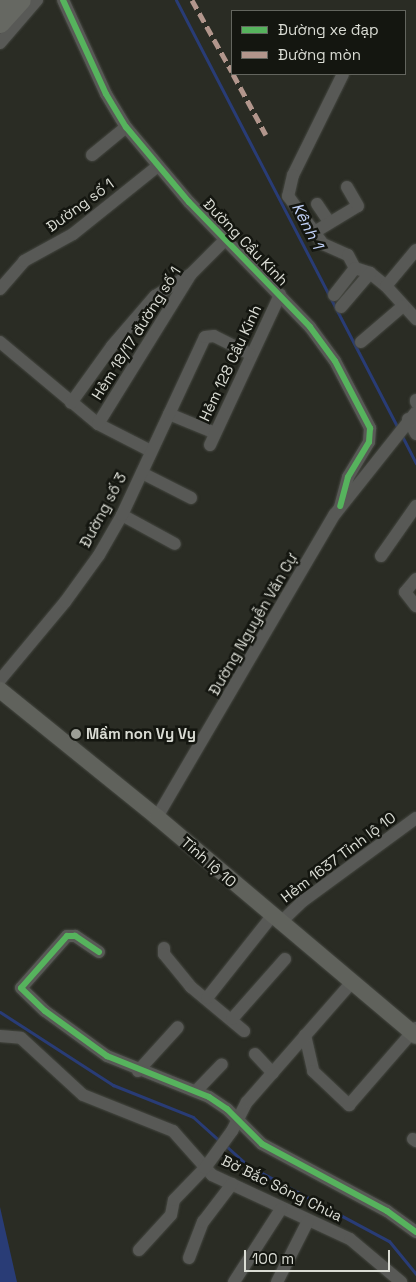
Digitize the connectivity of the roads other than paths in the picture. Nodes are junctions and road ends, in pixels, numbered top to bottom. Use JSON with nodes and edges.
{"nodes":[{"id":1,"x":21,"y":0,"type":"edge"},
{"id":2,"x":38,"y":0,"type":"edge"},
{"id":3,"x":63,"y":0,"type":"edge"},
{"id":4,"x":0,"y":23,"type":"edge"},
{"id":5,"x":0,"y":42,"type":"edge"},
{"id":6,"x":343,"y":75,"type":"edge"},
{"id":7,"x":126,"y":127,"type":"junction"},
{"id":8,"x":92,"y":155,"type":"dead end"},
{"id":9,"x":158,"y":166,"type":"junction"},
{"id":10,"x":347,"y":188,"type":"dead end"},
{"id":11,"x":317,"y":204,"type":"dead end"},
{"id":12,"x":329,"y":222,"type":"junction"},
{"id":13,"x":313,"y":233,"type":"junction"},
{"id":14,"x":225,"y":240,"type":"junction"},
{"id":15,"x":416,"y":250,"type":"edge"},
{"id":16,"x":355,"y":268,"type":"junction"},
{"id":17,"x":370,"y":273,"type":"junction"},
{"id":18,"x":191,"y":274,"type":"junction"},
{"id":19,"x":386,"y":286,"type":"junction"},
{"id":20,"x":0,"y":290,"type":"edge"},
{"id":21,"x":280,"y":295,"type":"junction"},
{"id":22,"x":334,"y":295,"type":"dead end"},
{"id":23,"x":341,"y":307,"type":"dead end"},
{"id":24,"x":411,"y":312,"type":"edge"},
{"id":25,"x":0,"y":342,"type":"edge"},
{"id":26,"x":361,"y":342,"type":"dead end"},
{"id":27,"x":250,"y":354,"type":"junction"},
{"id":28,"x":72,"y":403,"type":"junction"},
{"id":29,"x":169,"y":414,"type":"junction"},
{"id":30,"x":412,"y":416,"type":"edge"},
{"id":31,"x":98,"y":424,"type":"junction"},
{"id":32,"x":416,"y":434,"type":"edge"},
{"id":33,"x":152,"y":451,"type":"junction"},
{"id":34,"x":142,"y":473,"type":"junction"},
{"id":35,"x":191,"y":498,"type":"dead end"},
{"id":36,"x":340,"y":506,"type":"junction"},
{"id":37,"x":416,"y":506,"type":"edge"},
{"id":38,"x":122,"y":515,"type":"junction"},
{"id":39,"x":175,"y":544,"type":"dead end"},
{"id":40,"x":381,"y":556,"type":"dead end"},
{"id":41,"x":416,"y":579,"type":"edge"},
{"id":42,"x":416,"y":606,"type":"edge"},
{"id":43,"x":0,"y":680,"type":"edge"},
{"id":44,"x":0,"y":690,"type":"edge"},
{"id":45,"x":157,"y":817,"type":"junction"},
{"id":46,"x":416,"y":818,"type":"edge"},
{"id":47,"x":276,"y":920,"type":"junction"},
{"id":48,"x":164,"y":948,"type":"dead end"},
{"id":49,"x":99,"y":952,"type":"dead end"},
{"id":50,"x":285,"y":959,"type":"dead end"},
{"id":51,"x":351,"y":983,"type":"junction"},
{"id":52,"x":207,"y":998,"type":"junction"},
{"id":53,"x":232,"y":1019,"type":"junction"},
{"id":54,"x":178,"y":1027,"type":"dead end"},
{"id":55,"x":244,"y":1030,"type":"dead end"},
{"id":56,"x":415,"y":1032,"type":"edge"},
{"id":57,"x":305,"y":1035,"type":"junction"},
{"id":58,"x":0,"y":1036,"type":"edge"},
{"id":59,"x":255,"y":1054,"type":"dead end"},
{"id":60,"x":222,"y":1064,"type":"dead end"},
{"id":61,"x":138,"y":1071,"type":"junction"},
{"id":62,"x":273,"y":1073,"type":"junction"},
{"id":63,"x":196,"y":1091,"type":"junction"},
{"id":64,"x":235,"y":1125,"type":"junction"},
{"id":65,"x":206,"y":1168,"type":"junction"},
{"id":66,"x":232,"y":1184,"type":"junction"},
{"id":67,"x":281,"y":1209,"type":"junction"},
{"id":68,"x":308,"y":1221,"type":"junction"},
{"id":69,"x":416,"y":1232,"type":"edge"},
{"id":70,"x":139,"y":1250,"type":"dead end"},
{"id":71,"x":188,"y":1258,"type":"dead end"},
{"id":72,"x":234,"y":1282,"type":"edge"},
{"id":73,"x":277,"y":1282,"type":"edge"},
{"id":74,"x":400,"y":1282,"type":"edge"}],
"edges":[{"from":1,"to":4,"type":"highway"},
{"from":2,"to":5,"type":"street"},
{"from":3,"to":7,"type":"street","name":"Đường Cầu Kinh"},
{"from":6,"to":13,"type":"street"},
{"from":7,"to":8,"type":"street"},
{"from":7,"to":9,"type":"street","name":"Đường Cầu Kinh"},
{"from":9,"to":14,"type":"street","name":"Đường Cầu Kinh"},
{"from":9,"to":20,"type":"street","name":"Đường số 1"},
{"from":10,"to":12,"type":"street"},
{"from":11,"to":12,"type":"street"},
{"from":12,"to":13,"type":"street"},
{"from":13,"to":16,"type":"street"},
{"from":14,"to":18,"type":"street","name":"Hẻm 18/17 đường số 1"},
{"from":14,"to":21,"type":"street","name":"Đường Cầu Kinh"},
{"from":15,"to":19,"type":"street"},
{"from":16,"to":17,"type":"street"},
{"from":16,"to":22,"type":"street"},
{"from":17,"to":19,"type":"street"},
{"from":17,"to":23,"type":"street"},
{"from":18,"to":28,"type":"street"},
{"from":18,"to":31,"type":"street","name":"Hẻm 18/17 đường số 1"},
{"from":19,"to":24,"type":"street"},
{"from":21,"to":27,"type":"street","name":"Hẻm 128 Cầu Kinh"},
{"from":21,"to":36,"type":"street","name":"Đường Cầu Kinh"},
{"from":24,"to":26,"type":"street"},
{"from":25,"to":28,"type":"street"},
{"from":27,"to":29,"type":"street","name":"Đường số 3"},
{"from":27,"to":29,"type":"street","name":"Hẻm 128 Cầu Kinh"},
{"from":28,"to":31,"type":"street"},
{"from":29,"to":33,"type":"street","name":"Đường số 3"},
{"from":30,"to":32,"type":"street"},
{"from":30,"to":36,"type":"street","name":"Đường Nguyễn Văn Cự"},
{"from":31,"to":33,"type":"street"},
{"from":33,"to":34,"type":"street","name":"Đường số 3"},
{"from":34,"to":35,"type":"street"},
{"from":34,"to":38,"type":"street","name":"Đường số 3"},
{"from":36,"to":45,"type":"street","name":"Đường Nguyễn Văn Cự"},
{"from":37,"to":40,"type":"street"},
{"from":38,"to":39,"type":"street"},
{"from":38,"to":43,"type":"street","name":"Đường số 3"},
{"from":41,"to":42,"type":"street"},
{"from":44,"to":45,"type":"main road","name":"Tỉnh lộ 10"},
{"from":45,"to":47,"type":"main road","name":"Tỉnh lộ 10"},
{"from":46,"to":47,"type":"street","name":"Hẻm 1637 Tỉnh lộ 10"},
{"from":47,"to":51,"type":"main road","name":"Tỉnh lộ 10"},
{"from":47,"to":52,"type":"street","name":"Hẻm 1637 Tỉnh lộ 10"},
{"from":48,"to":52,"type":"street"},
{"from":49,"to":61,"type":"street"},
{"from":50,"to":53,"type":"street"},
{"from":51,"to":56,"type":"main road","name":"Tỉnh lộ 10"},
{"from":51,"to":57,"type":"street"},
{"from":52,"to":53,"type":"street"},
{"from":53,"to":55,"type":"street"},
{"from":54,"to":61,"type":"street"},
{"from":56,"to":57,"type":"street"},
{"from":57,"to":62,"type":"street"},
{"from":58,"to":65,"type":"street","name":"Bờ Bắc Sông Chùa"},
{"from":59,"to":62,"type":"street"},
{"from":60,"to":63,"type":"street"},
{"from":61,"to":63,"type":"street"},
{"from":62,"to":64,"type":"street"},
{"from":63,"to":64,"type":"street"},
{"from":64,"to":65,"type":"street"},
{"from":64,"to":69,"type":"street"},
{"from":65,"to":66,"type":"street","name":"Bờ Bắc Sông Chùa"},
{"from":65,"to":70,"type":"street"},
{"from":66,"to":67,"type":"street","name":"Bờ Bắc Sông Chùa"},
{"from":66,"to":71,"type":"street"},
{"from":67,"to":68,"type":"street","name":"Bờ Bắc Sông Chùa"},
{"from":67,"to":72,"type":"street"},
{"from":68,"to":73,"type":"street"},
{"from":68,"to":74,"type":"street","name":"Bờ Bắc Sông Chùa"}]}
